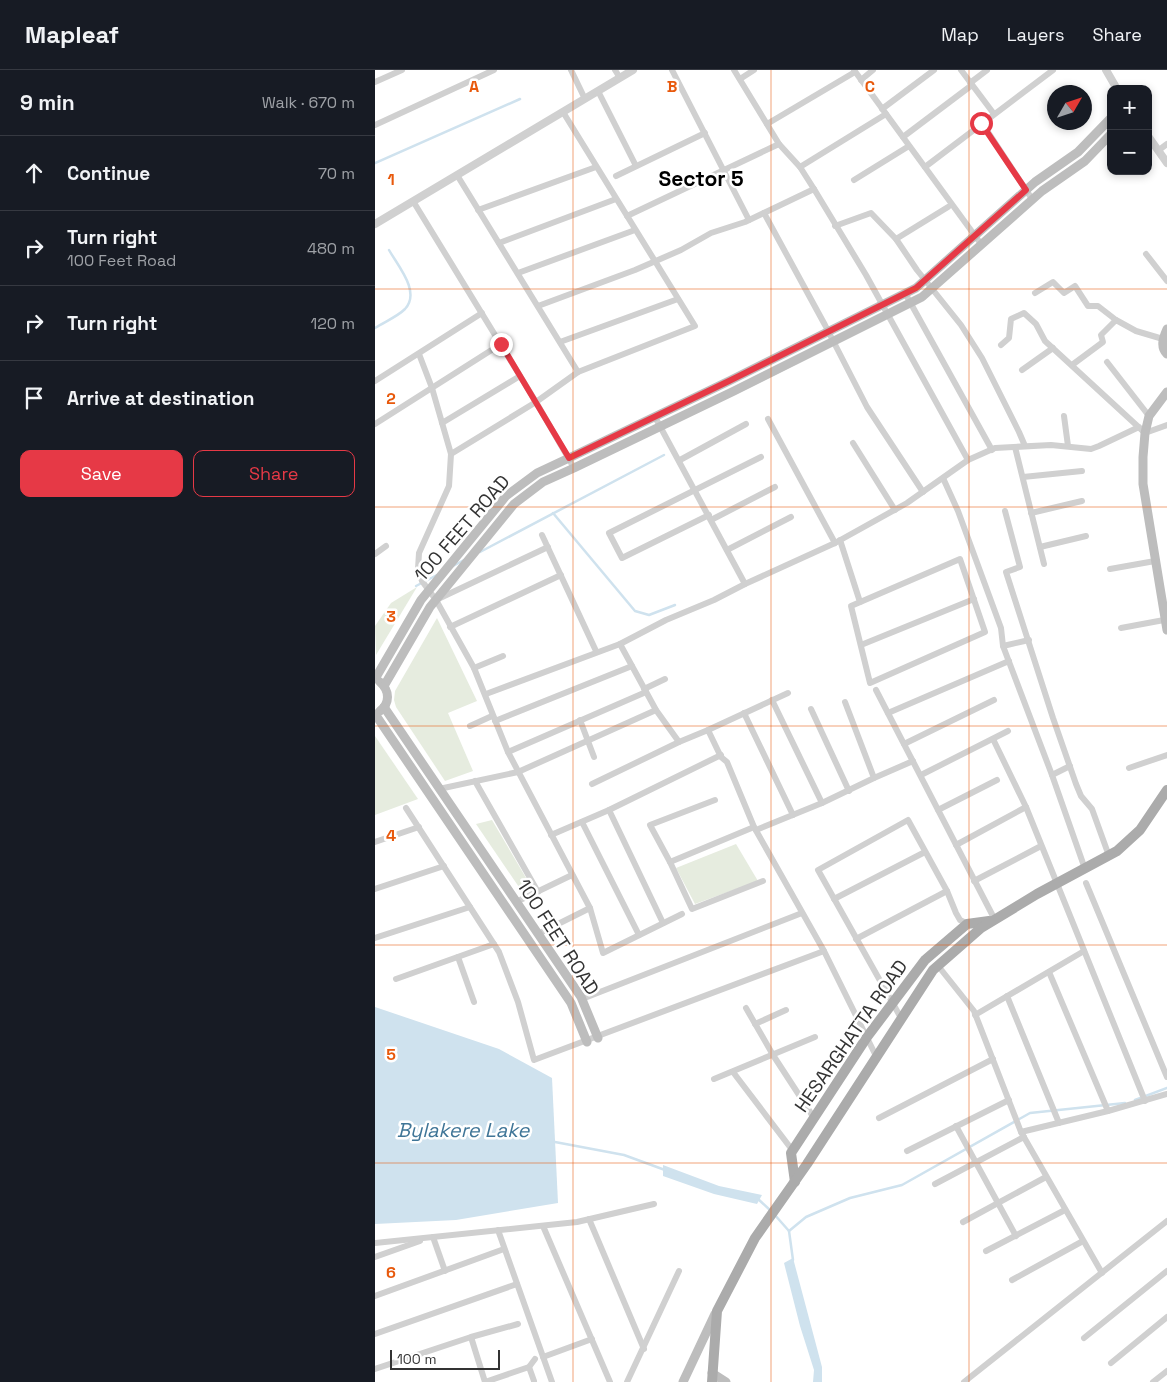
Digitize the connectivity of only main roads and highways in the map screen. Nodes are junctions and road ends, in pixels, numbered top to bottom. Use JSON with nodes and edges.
{"nodes":[{"id":1,"x":1107,"y":122,"type":"edge"},
{"id":2,"x":1107,"y":138,"type":"edge"},
{"id":3,"x":1167,"y":329,"type":"edge"},
{"id":4,"x":1167,"y":354,"type":"edge"},
{"id":5,"x":1167,"y":392,"type":"edge"},
{"id":6,"x":1166,"y":626,"type":"edge"},
{"id":7,"x":375,"y":680,"type":"edge"},
{"id":8,"x":384,"y":686,"type":"junction"},
{"id":9,"x":384,"y":707,"type":"junction"},
{"id":10,"x":375,"y":714,"type":"edge"},
{"id":11,"x":1167,"y":790,"type":"edge"},
{"id":12,"x":995,"y":920,"type":"junction"},
{"id":13,"x":598,"y":1038,"type":"road end"},
{"id":14,"x":587,"y":1042,"type":"road end"},
{"id":15,"x":795,"y":1182,"type":"junction"},
{"id":16,"x":717,"y":1312,"type":"junction"},
{"id":17,"x":712,"y":1377,"type":"edge"},
{"id":18,"x":683,"y":1382,"type":"edge"},
{"id":19,"x":727,"y":1382,"type":"edge"}],
"edges":[{"from":1,"to":7,"type":"main road","name":"100 FEET ROAD"},
{"from":2,"to":8,"type":"main road","name":"100 FEET ROAD"},
{"from":3,"to":4,"type":"main road"},
{"from":5,"to":6,"type":"main road"},
{"from":7,"to":8,"type":"main road"},
{"from":8,"to":9,"type":"main road"},
{"from":9,"to":10,"type":"main road"},
{"from":9,"to":13,"type":"main road","name":"100 FEET ROAD"},
{"from":10,"to":14,"type":"main road","name":"100 FEET ROAD"},
{"from":11,"to":12,"type":"main road","name":"HESARGHATTA ROAD"},
{"from":12,"to":15,"type":"main road","name":"HESARGHATTA ROAD"},
{"from":12,"to":15,"type":"main road","name":"HESARGHATTA ROAD"},
{"from":15,"to":16,"type":"main road","name":"HESARGHATTA ROAD"},
{"from":16,"to":17,"type":"main road"},
{"from":16,"to":18,"type":"main road","name":"HESARGHATTA ROAD"},
{"from":17,"to":19,"type":"main road"}]}
